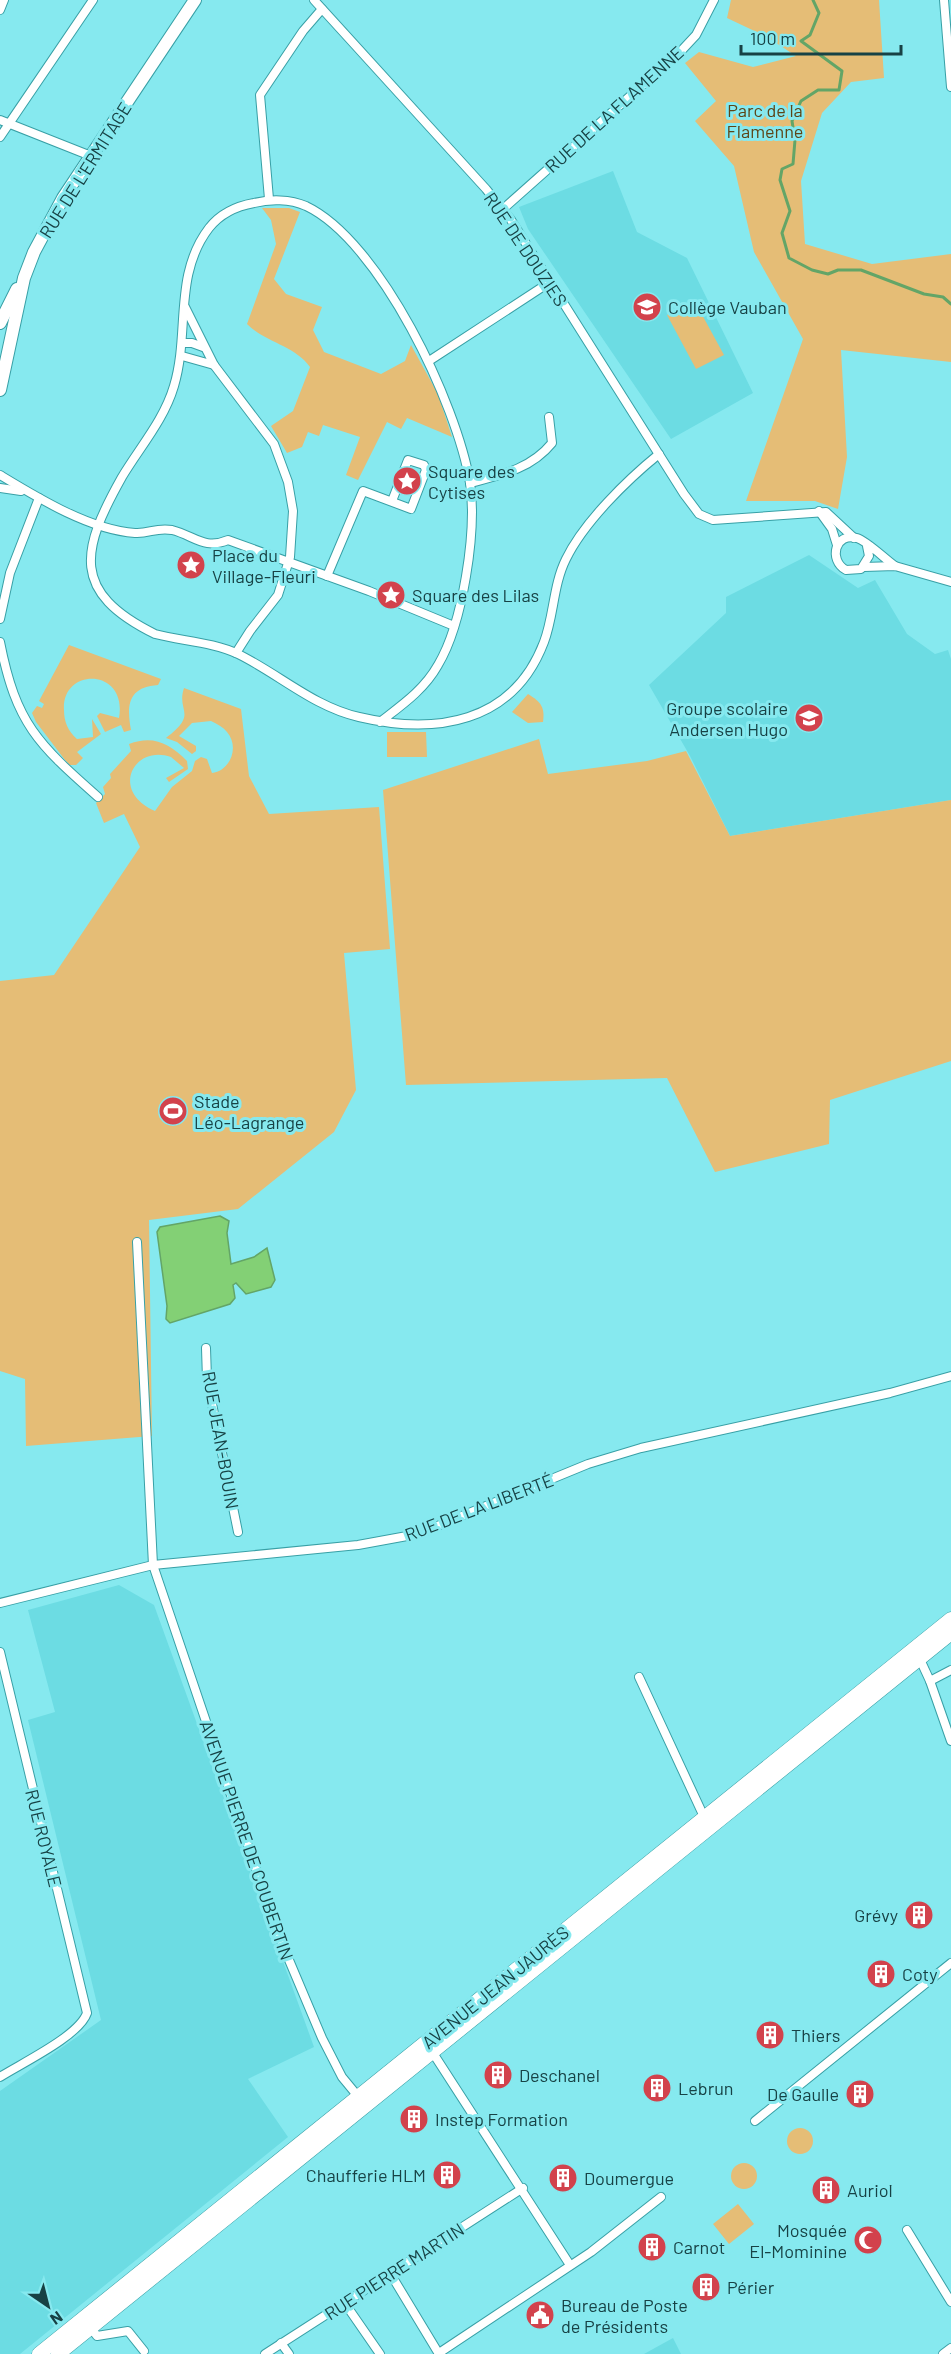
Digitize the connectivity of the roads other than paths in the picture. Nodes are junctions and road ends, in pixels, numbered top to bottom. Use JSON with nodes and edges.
{"nodes":[{"id":1,"x":4,"y":0,"type":"edge"},
{"id":2,"x":93,"y":0,"type":"edge"},
{"id":3,"x":195,"y":0,"type":"edge"},
{"id":4,"x":314,"y":0,"type":"edge"},
{"id":5,"x":714,"y":0,"type":"edge"},
{"id":6,"x":945,"y":0,"type":"edge"},
{"id":7,"x":322,"y":9,"type":"junction"},
{"id":8,"x":0,"y":10,"type":"edge"},
{"id":9,"x":951,"y":87,"type":"edge"},
{"id":10,"x":0,"y":120,"type":"edge"},
{"id":11,"x":9,"y":123,"type":"junction"},
{"id":12,"x":0,"y":137,"type":"edge"},
{"id":13,"x":91,"y":156,"type":"junction"},
{"id":14,"x":268,"y":199,"type":"junction"},
{"id":15,"x":503,"y":209,"type":"junction"},
{"id":16,"x":24,"y":278,"type":"junction"},
{"id":17,"x":550,"y":282,"type":"junction"},
{"id":18,"x":183,"y":304,"type":"junction"},
{"id":19,"x":2,"y":315,"type":"edge"},
{"id":20,"x":182,"y":344,"type":"junction"},
{"id":21,"x":203,"y":347,"type":"junction"},
{"id":22,"x":182,"y":356,"type":"junction"},
{"id":23,"x":429,"y":361,"type":"junction"},
{"id":24,"x":214,"y":365,"type":"junction"},
{"id":25,"x":0,"y":390,"type":"edge"},
{"id":26,"x":549,"y":417,"type":"dead end"},
{"id":27,"x":659,"y":454,"type":"junction"},
{"id":28,"x":0,"y":475,"type":"edge"},
{"id":29,"x":470,"y":483,"type":"junction"},
{"id":30,"x":0,"y":488,"type":"edge"},
{"id":31,"x":25,"y":492,"type":"junction"},
{"id":32,"x":39,"y":498,"type":"junction"},
{"id":33,"x":392,"y":501,"type":"junction"},
{"id":34,"x":819,"y":512,"type":"junction"},
{"id":35,"x":98,"y":524,"type":"junction"},
{"id":36,"x":854,"y":538,"type":"junction"},
{"id":37,"x":837,"y":545,"type":"junction"},
{"id":38,"x":867,"y":546,"type":"junction"},
{"id":39,"x":288,"y":564,"type":"junction"},
{"id":40,"x":895,"y":566,"type":"junction"},
{"id":41,"x":864,"y":567,"type":"junction"},
{"id":42,"x":327,"y":576,"type":"junction"},
{"id":43,"x":951,"y":582,"type":"edge"},
{"id":44,"x":0,"y":619,"type":"edge"},
{"id":45,"x":454,"y":626,"type":"junction"},
{"id":46,"x":0,"y":642,"type":"edge"},
{"id":47,"x":236,"y":653,"type":"junction"},
{"id":48,"x":380,"y":722,"type":"junction"},
{"id":49,"x":98,"y":797,"type":"dead end"},
{"id":50,"x":137,"y":1242,"type":"dead end"},
{"id":51,"x":206,"y":1348,"type":"dead end"},
{"id":52,"x":951,"y":1376,"type":"edge"},
{"id":53,"x":238,"y":1532,"type":"dead end"},
{"id":54,"x":153,"y":1565,"type":"junction"},
{"id":55,"x":0,"y":1603,"type":"edge"},
{"id":56,"x":951,"y":1619,"type":"edge"},
{"id":57,"x":951,"y":1633,"type":"edge"},
{"id":58,"x":0,"y":1652,"type":"edge"},
{"id":59,"x":917,"y":1654,"type":"junction"},
{"id":60,"x":951,"y":1670,"type":"edge"},
{"id":61,"x":639,"y":1677,"type":"dead end"},
{"id":62,"x":930,"y":1681,"type":"junction"},
{"id":63,"x":951,"y":1741,"type":"edge"},
{"id":64,"x":705,"y":1819,"type":"junction"},
{"id":65,"x":635,"y":1882,"type":"junction"},
{"id":66,"x":951,"y":1963,"type":"edge"},
{"id":67,"x":429,"y":2046,"type":"junction"},
{"id":68,"x":0,"y":2077,"type":"edge"},
{"id":69,"x":361,"y":2101,"type":"junction"},
{"id":70,"x":755,"y":2121,"type":"dead end"},
{"id":71,"x":523,"y":2188,"type":"junction"},
{"id":72,"x":661,"y":2197,"type":"dead end"},
{"id":73,"x":907,"y":2230,"type":"dead end"},
{"id":74,"x":570,"y":2265,"type":"junction"},
{"id":75,"x":390,"y":2273,"type":"junction"},
{"id":76,"x":344,"y":2302,"type":"junction"},
{"id":77,"x":951,"y":2302,"type":"edge"},
{"id":78,"x":90,"y":2327,"type":"junction"},
{"id":79,"x":281,"y":2343,"type":"junction"},
{"id":80,"x":951,"y":2348,"type":"edge"},
{"id":81,"x":144,"y":2351,"type":"dead end"},
{"id":82,"x":39,"y":2354,"type":"edge"},
{"id":83,"x":58,"y":2354,"type":"edge"},
{"id":84,"x":265,"y":2354,"type":"edge"},
{"id":85,"x":288,"y":2354,"type":"edge"},
{"id":86,"x":380,"y":2354,"type":"edge"},
{"id":87,"x":439,"y":2354,"type":"edge"},
{"id":88,"x":943,"y":2354,"type":"edge"}],
"edges":[{"from":1,"to":8,"type":"street"},
{"from":2,"to":11,"type":"street"},
{"from":3,"to":13,"type":"main road","name":"RUE DE L'ERMITAGE"},
{"from":4,"to":7,"type":"street","name":"RUE DE DOUZIES"},
{"from":5,"to":15,"type":"street","name":"RUE DE LA FLAMENNE"},
{"from":6,"to":9,"type":"street"},
{"from":7,"to":14,"type":"street"},
{"from":7,"to":15,"type":"street","name":"RUE DE DOUZIES"},
{"from":10,"to":11,"type":"street"},
{"from":11,"to":12,"type":"street"},
{"from":11,"to":13,"type":"street"},
{"from":13,"to":16,"type":"main road","name":"RUE DE L'ERMITAGE"},
{"from":14,"to":18,"type":"street"},
{"from":14,"to":23,"type":"street"},
{"from":15,"to":17,"type":"street","name":"RUE DE DOUZIES"},
{"from":16,"to":19,"type":"main road"},
{"from":16,"to":25,"type":"main road","name":"RUE DE L'ERMITAGE"},
{"from":17,"to":23,"type":"street"},
{"from":17,"to":27,"type":"street","name":"RUE DE DOUZIES"},
{"from":18,"to":20,"type":"street"},
{"from":18,"to":21,"type":"street"},
{"from":20,"to":21,"type":"street"},
{"from":20,"to":22,"type":"street"},
{"from":21,"to":24,"type":"street"},
{"from":22,"to":24,"type":"street"},
{"from":22,"to":35,"type":"street"},
{"from":23,"to":29,"type":"street"},
{"from":24,"to":39,"type":"street"},
{"from":26,"to":29,"type":"street"},
{"from":27,"to":34,"type":"street","name":"RUE DE DOUZIES"},
{"from":27,"to":48,"type":"street"},
{"from":28,"to":31,"type":"street"},
{"from":29,"to":45,"type":"street"},
{"from":30,"to":31,"type":"street"},
{"from":31,"to":32,"type":"street"},
{"from":32,"to":35,"type":"street"},
{"from":32,"to":44,"type":"street"},
{"from":33,"to":33,"type":"street"},
{"from":33,"to":42,"type":"street"},
{"from":34,"to":36,"type":"street"},
{"from":34,"to":37,"type":"street"},
{"from":35,"to":39,"type":"street"},
{"from":35,"to":47,"type":"street"},
{"from":36,"to":37,"type":"street"},
{"from":36,"to":38,"type":"street"},
{"from":37,"to":41,"type":"street"},
{"from":38,"to":40,"type":"street"},
{"from":38,"to":41,"type":"street"},
{"from":39,"to":42,"type":"street"},
{"from":39,"to":47,"type":"street"},
{"from":40,"to":41,"type":"street"},
{"from":40,"to":43,"type":"street"},
{"from":42,"to":45,"type":"street"},
{"from":45,"to":48,"type":"street"},
{"from":46,"to":49,"type":"street"},
{"from":47,"to":48,"type":"street"},
{"from":50,"to":54,"type":"street","name":"AVENUE PIERRE DE COUBERTIN"},
{"from":51,"to":53,"type":"street","name":"RUE JEAN-BOUIN"},
{"from":52,"to":54,"type":"street","name":"RUE DE LA LIBERTÉ"},
{"from":54,"to":55,"type":"street","name":"RUE DE LA LIBERTÉ"},
{"from":54,"to":69,"type":"street","name":"AVENUE PIERRE DE COUBERTIN"},
{"from":56,"to":59,"type":"main road","name":"AVENUE JEAN JAURÈS"},
{"from":57,"to":59,"type":"main road","name":"AVENUE JEAN JAURÈS"},
{"from":58,"to":68,"type":"street","name":"RUE ROYALE"},
{"from":59,"to":62,"type":"street"},
{"from":59,"to":64,"type":"main road","name":"AVENUE JEAN JAURÈS"},
{"from":59,"to":65,"type":"main road","name":"AVENUE JEAN JAURÈS"},
{"from":60,"to":62,"type":"street"},
{"from":61,"to":64,"type":"street"},
{"from":62,"to":63,"type":"street"},
{"from":64,"to":65,"type":"main road","name":"AVENUE JEAN JAURÈS"},
{"from":65,"to":67,"type":"main road","name":"AVENUE JEAN JAURÈS"},
{"from":66,"to":70,"type":"street"},
{"from":67,"to":69,"type":"main road","name":"AVENUE JEAN JAURÈS"},
{"from":67,"to":71,"type":"street"},
{"from":69,"to":78,"type":"main road","name":"AVENUE JEAN JAURÈS"},
{"from":69,"to":82,"type":"main road","name":"AVENUE JEAN JAURÈS"},
{"from":71,"to":74,"type":"street"},
{"from":71,"to":75,"type":"street","name":"RUE PIERRE MARTIN"},
{"from":72,"to":74,"type":"street"},
{"from":73,"to":77,"type":"street"},
{"from":74,"to":87,"type":"street"},
{"from":75,"to":76,"type":"street","name":"RUE PIERRE MARTIN"},
{"from":75,"to":87,"type":"street"},
{"from":76,"to":79,"type":"street","name":"RUE PIERRE MARTIN"},
{"from":76,"to":86,"type":"street"},
{"from":78,"to":81,"type":"street"},
{"from":78,"to":83,"type":"main road","name":"AVENUE JEAN JAURÈS"},
{"from":79,"to":84,"type":"street","name":"RUE PIERRE MARTIN"},
{"from":79,"to":85,"type":"street"},
{"from":80,"to":88,"type":"street"}]}
